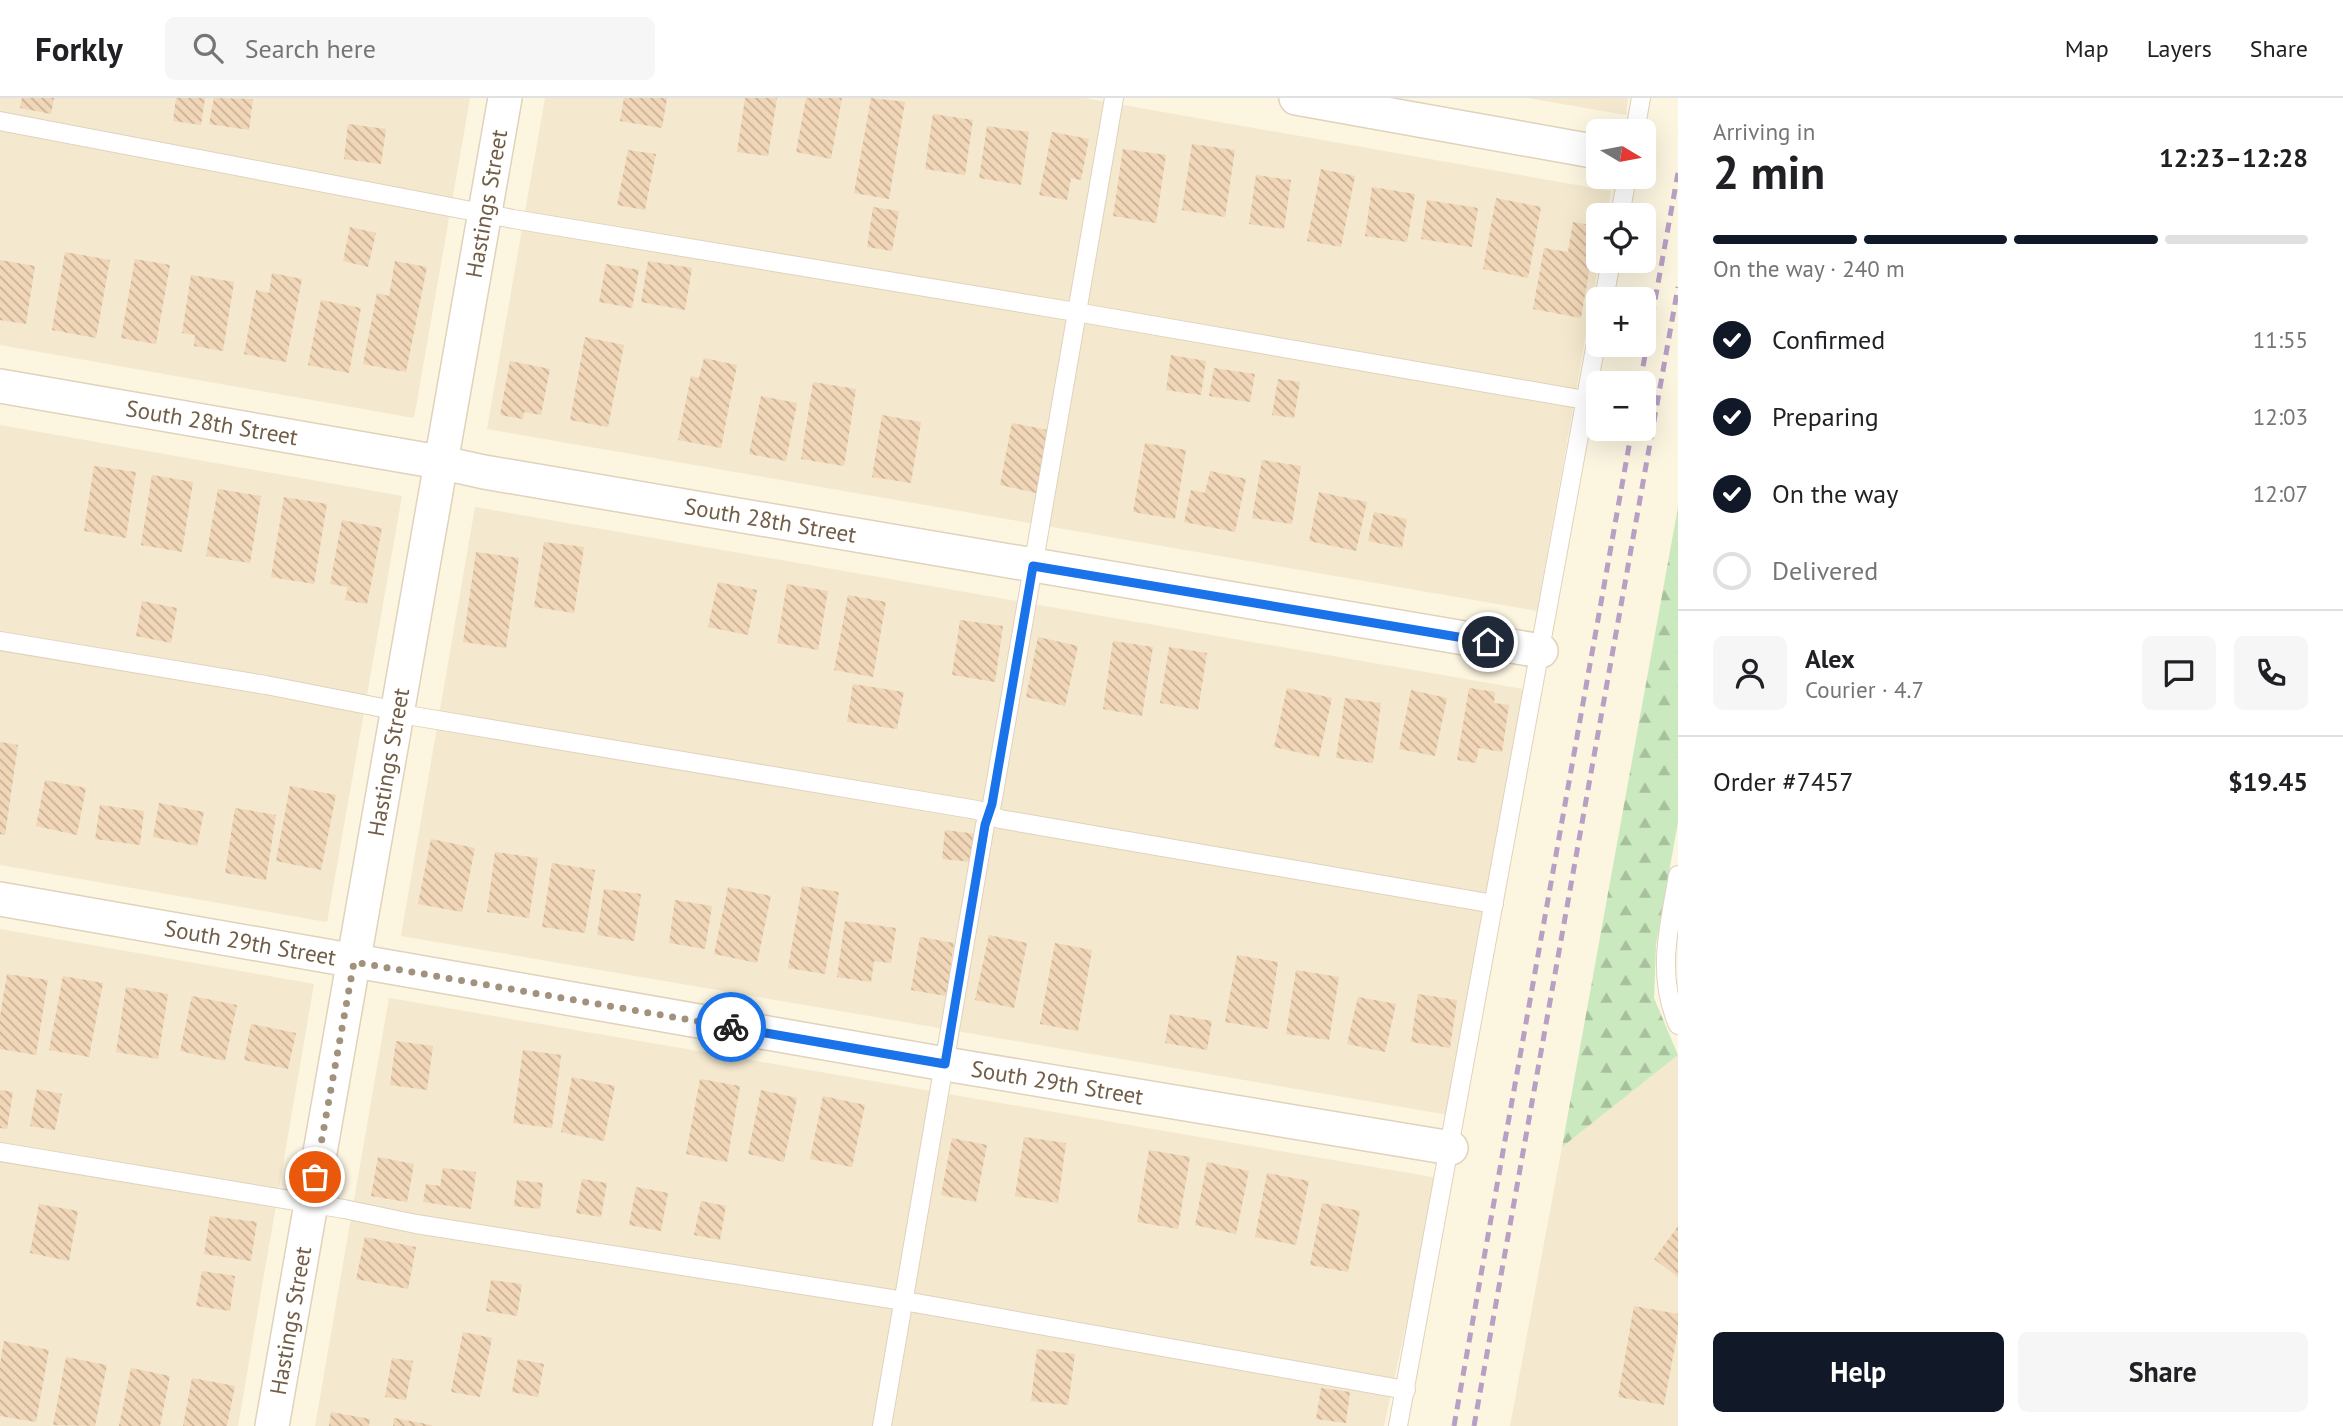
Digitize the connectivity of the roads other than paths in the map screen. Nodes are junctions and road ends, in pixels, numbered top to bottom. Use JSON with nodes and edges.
{"nodes":[{"id":1,"x":505,"y":98,"type":"edge"},
{"id":2,"x":1114,"y":98,"type":"edge"},
{"id":3,"x":1296,"y":98,"type":"edge"},
{"id":4,"x":1641,"y":98,"type":"edge"},
{"id":5,"x":1637,"y":119,"type":"edge"},
{"id":6,"x":0,"y":121,"type":"edge"},
{"id":7,"x":1586,"y":150,"type":"edge"},
{"id":8,"x":485,"y":213,"type":"junction"},
{"id":9,"x":1076,"y":312,"type":"junction"},
{"id":10,"x":1593,"y":357,"type":"edge"},
{"id":11,"x":0,"y":386,"type":"edge"},
{"id":12,"x":1585,"y":400,"type":"junction"},
{"id":13,"x":439,"y":462,"type":"junction"},
{"id":14,"x":1033,"y":566,"type":"junction"},
{"id":15,"x":0,"y":641,"type":"edge"},
{"id":16,"x":1541,"y":651,"type":"junction"},
{"id":17,"x":396,"y":712,"type":"junction"},
{"id":18,"x":988,"y":815,"type":"junction"},
{"id":19,"x":1678,"y":876,"type":"edge"},
{"id":20,"x":0,"y":899,"type":"edge"},
{"id":21,"x":1494,"y":904,"type":"junction"},
{"id":22,"x":354,"y":962,"type":"junction"},
{"id":23,"x":1678,"y":1025,"type":"edge"},
{"id":24,"x":945,"y":1064,"type":"junction"},
{"id":25,"x":1451,"y":1148,"type":"junction"},
{"id":26,"x":0,"y":1152,"type":"edge"},
{"id":27,"x":310,"y":1204,"type":"junction"},
{"id":28,"x":904,"y":1301,"type":"junction"},
{"id":29,"x":1406,"y":1390,"type":"junction"},
{"id":30,"x":272,"y":1426,"type":"edge"},
{"id":31,"x":883,"y":1426,"type":"edge"},
{"id":32,"x":1398,"y":1426,"type":"edge"}],
"edges":[{"from":1,"to":8,"type":"street","name":"Hastings Street"},
{"from":2,"to":9,"type":"lane"},
{"from":3,"to":7,"type":"street"},
{"from":4,"to":5,"type":"lane"},
{"from":6,"to":8,"type":"lane"},
{"from":8,"to":9,"type":"lane"},
{"from":8,"to":13,"type":"street","name":"Hastings Street"},
{"from":9,"to":12,"type":"lane"},
{"from":9,"to":14,"type":"lane"},
{"from":10,"to":12,"type":"lane"},
{"from":11,"to":13,"type":"street","name":"South 28th Street"},
{"from":12,"to":16,"type":"lane"},
{"from":13,"to":14,"type":"street","name":"South 28th Street"},
{"from":13,"to":17,"type":"street","name":"Hastings Street"},
{"from":14,"to":16,"type":"street","name":"South 28th Street"},
{"from":14,"to":18,"type":"lane"},
{"from":15,"to":17,"type":"lane"},
{"from":16,"to":21,"type":"lane"},
{"from":17,"to":18,"type":"lane"},
{"from":17,"to":22,"type":"street","name":"Hastings Street"},
{"from":18,"to":21,"type":"lane"},
{"from":18,"to":24,"type":"lane"},
{"from":19,"to":23,"type":"lane"},
{"from":20,"to":22,"type":"street","name":"South 29th Street"},
{"from":21,"to":25,"type":"lane"},
{"from":22,"to":24,"type":"street","name":"South 29th Street"},
{"from":22,"to":27,"type":"street","name":"Hastings Street"},
{"from":24,"to":25,"type":"street","name":"South 29th Street"},
{"from":24,"to":28,"type":"lane"},
{"from":25,"to":29,"type":"lane"},
{"from":26,"to":27,"type":"lane"},
{"from":27,"to":28,"type":"lane"},
{"from":27,"to":30,"type":"street","name":"Hastings Street"},
{"from":28,"to":29,"type":"lane"},
{"from":28,"to":31,"type":"lane"},
{"from":29,"to":32,"type":"lane"}]}
